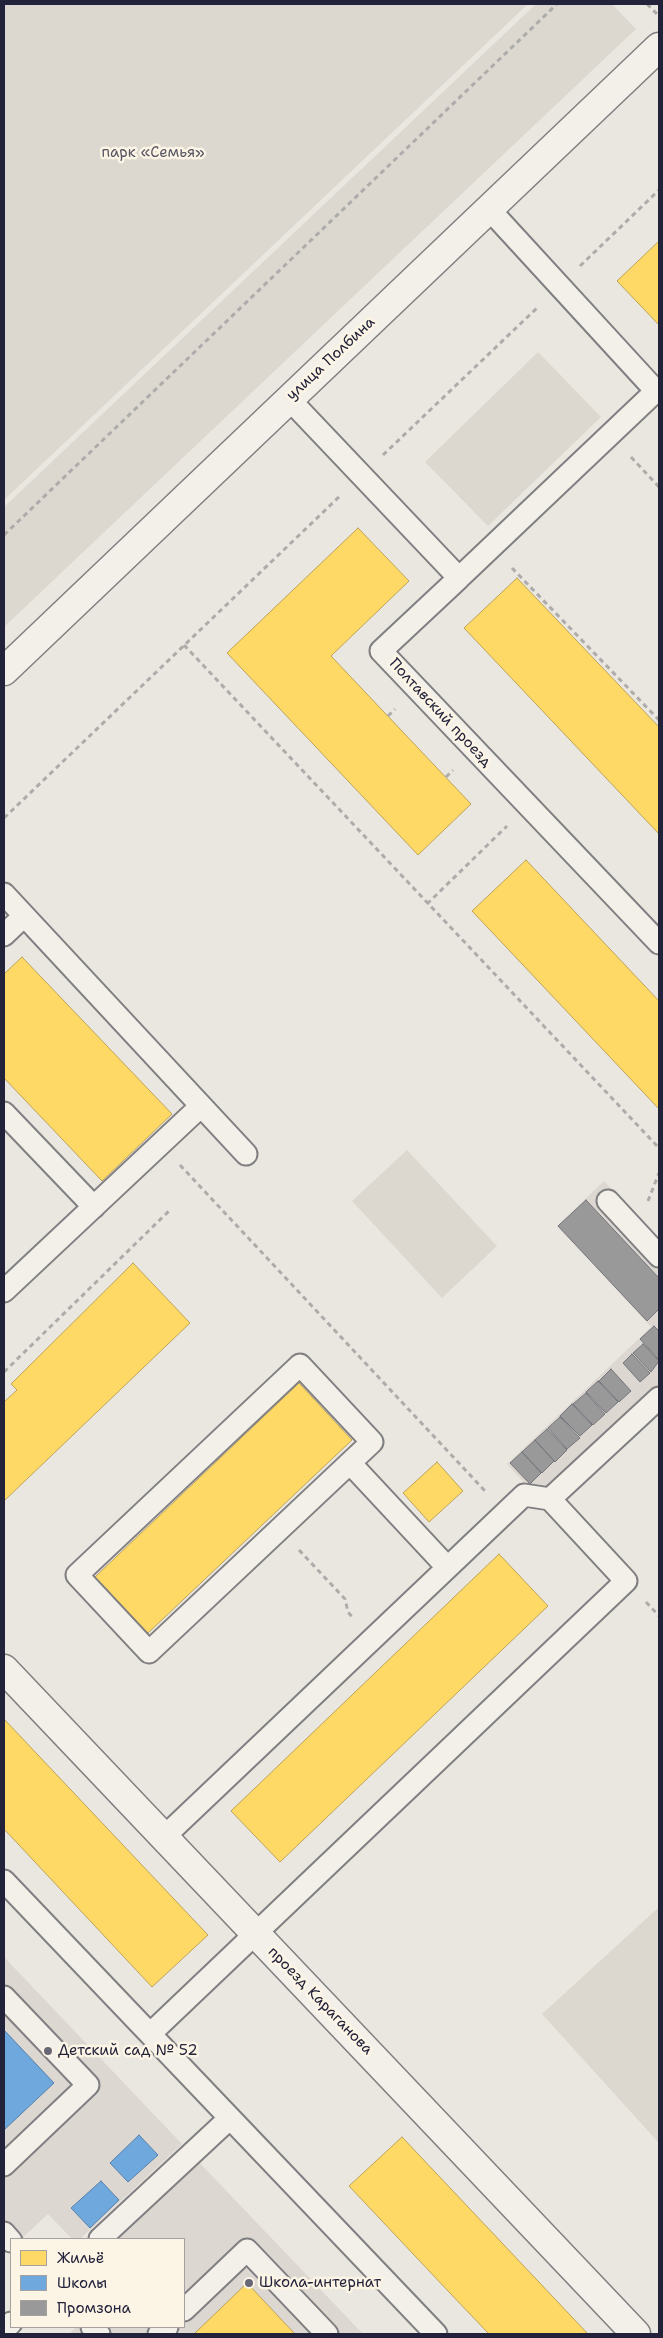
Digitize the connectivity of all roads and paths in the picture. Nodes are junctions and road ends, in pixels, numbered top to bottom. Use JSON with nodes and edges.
{"nodes":[{"id":1,"x":557,"y":4,"type":"edge"},
{"id":2,"x":647,"y":4,"type":"edge"},
{"id":3,"x":659,"y":17,"type":"edge"},
{"id":4,"x":659,"y":47,"type":"edge"},
{"id":5,"x":659,"y":190,"type":"edge"},
{"id":6,"x":489,"y":209,"type":"junction"},
{"id":7,"x":560,"y":286,"type":"junction"},
{"id":8,"x":658,"y":389,"type":"edge"},
{"id":9,"x":289,"y":399,"type":"junction"},
{"id":10,"x":610,"y":435,"type":"junction"},
{"id":11,"x":361,"y":476,"type":"junction"},
{"id":12,"x":659,"y":487,"type":"edge"},
{"id":13,"x":4,"y":535,"type":"edge"},
{"id":14,"x":492,"y":547,"type":"junction"},
{"id":15,"x":459,"y":578,"type":"junction"},
{"id":16,"x":184,"y":645,"type":"junction"},
{"id":17,"x":4,"y":671,"type":"edge"},
{"id":18,"x":659,"y":720,"type":"edge"},
{"id":19,"x":528,"y":807,"type":"junction"},
{"id":20,"x":4,"y":818,"type":"edge"},
{"id":21,"x":4,"y":894,"type":"edge"},
{"id":22,"x":427,"y":904,"type":"junction"},
{"id":23,"x":24,"y":916,"type":"junction"},
{"id":24,"x":4,"y":936,"type":"edge"},
{"id":25,"x":659,"y":943,"type":"edge"},
{"id":26,"x":201,"y":1106,"type":"junction"},
{"id":27,"x":4,"y":1113,"type":"edge"},
{"id":28,"x":160,"y":1144,"type":"junction"},
{"id":29,"x":659,"y":1148,"type":"edge"},
{"id":30,"x":246,"y":1154,"type":"dead end"},
{"id":31,"x":608,"y":1201,"type":"dead end"},
{"id":32,"x":94,"y":1207,"type":"junction"},
{"id":33,"x":171,"y":1209,"type":"dead end"},
{"id":34,"x":659,"y":1256,"type":"edge"},
{"id":35,"x":4,"y":1291,"type":"edge"},
{"id":36,"x":4,"y":1372,"type":"edge"},
{"id":37,"x":657,"y":1405,"type":"edge"},
{"id":38,"x":350,"y":1464,"type":"junction"},
{"id":39,"x":550,"y":1500,"type":"junction"},
{"id":40,"x":504,"y":1512,"type":"junction"},
{"id":41,"x":279,"y":1529,"type":"junction"},
{"id":42,"x":447,"y":1567,"type":"junction"},
{"id":43,"x":372,"y":1639,"type":"junction"},
{"id":44,"x":4,"y":1669,"type":"edge"},
{"id":45,"x":164,"y":1837,"type":"junction"},
{"id":46,"x":4,"y":1881,"type":"edge"},
{"id":47,"x":255,"y":1933,"type":"junction"},
{"id":48,"x":4,"y":1997,"type":"edge"},
{"id":49,"x":150,"y":2034,"type":"junction"},
{"id":50,"x":230,"y":2118,"type":"junction"},
{"id":51,"x":4,"y":2165,"type":"edge"},
{"id":52,"x":101,"y":2238,"type":"edge"},
{"id":53,"x":185,"y":2309,"type":"edge"},
{"id":54,"x":327,"y":2334,"type":"edge"},
{"id":55,"x":436,"y":2334,"type":"edge"},
{"id":56,"x":636,"y":2334,"type":"edge"}],
"edges":[{"from":1,"to":13,"type":"path"},
{"from":2,"to":3,"type":"path"},
{"from":4,"to":6,"type":"street","name":"улица Полбина"},
{"from":5,"to":7,"type":"path"},
{"from":6,"to":7,"type":"lane"},
{"from":6,"to":9,"type":"street","name":"улица Полбина"},
{"from":7,"to":8,"type":"lane"},
{"from":7,"to":11,"type":"path"},
{"from":8,"to":10,"type":"lane"},
{"from":9,"to":11,"type":"lane"},
{"from":9,"to":17,"type":"street","name":"улица Полбина"},
{"from":10,"to":12,"type":"path"},
{"from":10,"to":14,"type":"lane"},
{"from":11,"to":15,"type":"lane"},
{"from":11,"to":16,"type":"path"},
{"from":14,"to":15,"type":"lane"},
{"from":14,"to":18,"type":"path"},
{"from":15,"to":19,"type":"lane","name":"Полтавский проезд"},
{"from":16,"to":20,"type":"path"},
{"from":16,"to":22,"type":"path"},
{"from":19,"to":22,"type":"path"},
{"from":19,"to":25,"type":"lane","name":"Полтавский проезд"},
{"from":21,"to":23,"type":"lane"},
{"from":22,"to":29,"type":"path"},
{"from":23,"to":24,"type":"lane"},
{"from":23,"to":26,"type":"lane"},
{"from":26,"to":28,"type":"lane"},
{"from":26,"to":30,"type":"lane"},
{"from":27,"to":32,"type":"lane"},
{"from":28,"to":32,"type":"lane"},
{"from":28,"to":40,"type":"path"},
{"from":31,"to":34,"type":"lane"},
{"from":32,"to":35,"type":"lane"},
{"from":33,"to":36,"type":"path"},
{"from":37,"to":39,"type":"lane"},
{"from":38,"to":41,"type":"lane"},
{"from":38,"to":41,"type":"lane"},
{"from":38,"to":42,"type":"lane"},
{"from":39,"to":40,"type":"lane"},
{"from":39,"to":47,"type":"lane"},
{"from":40,"to":42,"type":"lane"},
{"from":41,"to":43,"type":"path"},
{"from":42,"to":43,"type":"lane"},
{"from":43,"to":45,"type":"lane"},
{"from":44,"to":45,"type":"street","name":"проезд Караганова"},
{"from":45,"to":47,"type":"street","name":"проезд Караганова"},
{"from":46,"to":49,"type":"lane"},
{"from":47,"to":49,"type":"lane"},
{"from":47,"to":56,"type":"street","name":"проезд Караганова"},
{"from":48,"to":51,"type":"lane"},
{"from":49,"to":50,"type":"lane"},
{"from":50,"to":52,"type":"lane"},
{"from":50,"to":55,"type":"lane"},
{"from":53,"to":54,"type":"lane"}]}
